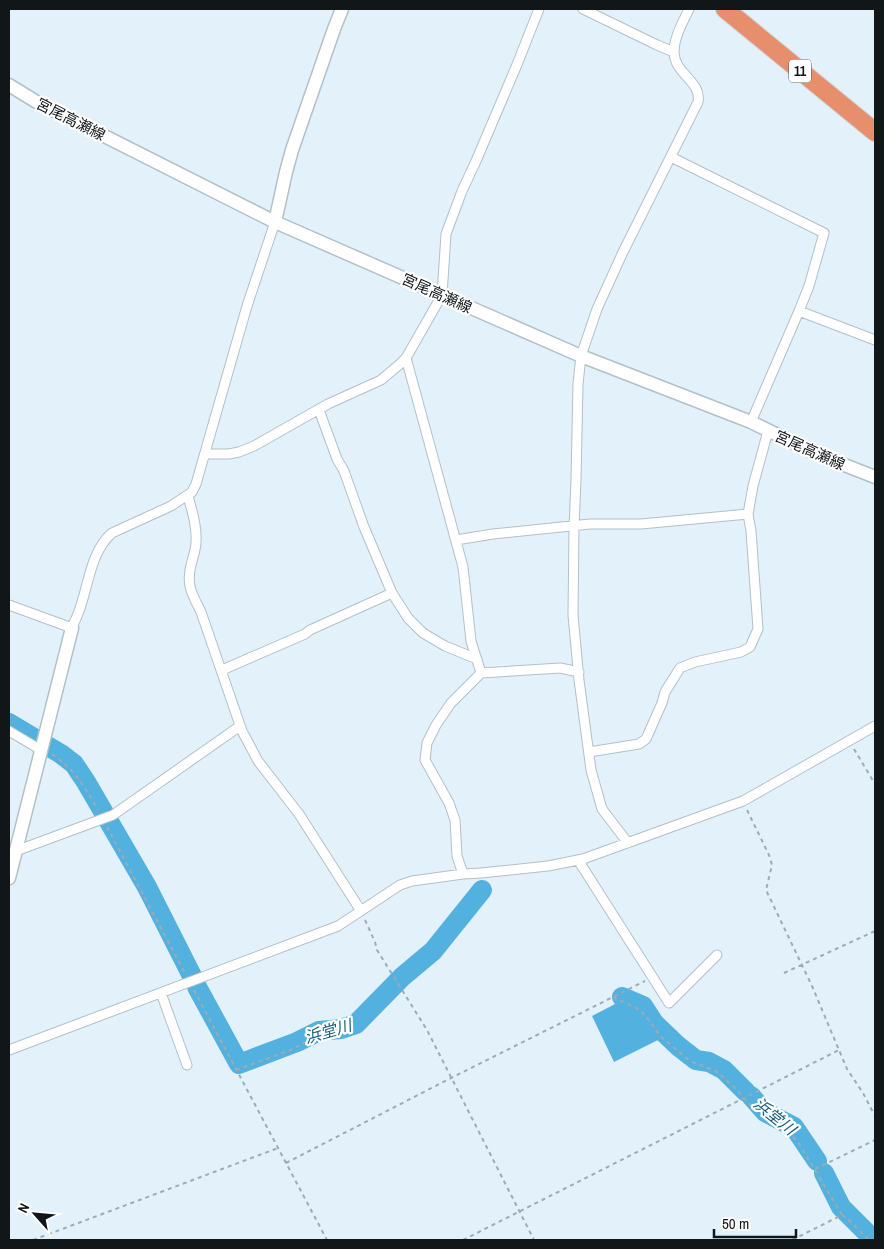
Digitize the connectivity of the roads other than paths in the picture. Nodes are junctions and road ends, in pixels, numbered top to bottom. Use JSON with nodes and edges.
{"nodes":[{"id":1,"x":342,"y":9,"type":"edge"},
{"id":2,"x":539,"y":9,"type":"edge"},
{"id":3,"x":582,"y":9,"type":"edge"},
{"id":4,"x":689,"y":9,"type":"edge"},
{"id":5,"x":725,"y":9,"type":"edge"},
{"id":6,"x":674,"y":52,"type":"junction"},
{"id":7,"x":9,"y":85,"type":"edge"},
{"id":8,"x":875,"y":132,"type":"edge"},
{"id":9,"x":671,"y":157,"type":"junction"},
{"id":10,"x":275,"y":222,"type":"junction"},
{"id":11,"x":442,"y":295,"type":"junction"},
{"id":12,"x":799,"y":311,"type":"junction"},
{"id":13,"x":875,"y":340,"type":"edge"},
{"id":14,"x":581,"y":356,"type":"junction"},
{"id":15,"x":406,"y":358,"type":"junction"},
{"id":16,"x":319,"y":410,"type":"junction"},
{"id":17,"x":751,"y":422,"type":"junction"},
{"id":18,"x":768,"y":431,"type":"junction"},
{"id":19,"x":205,"y":454,"type":"junction"},
{"id":20,"x":875,"y":477,"type":"edge"},
{"id":21,"x":188,"y":496,"type":"junction"},
{"id":22,"x":748,"y":514,"type":"junction"},
{"id":23,"x":574,"y":526,"type":"junction"},
{"id":24,"x":456,"y":540,"type":"junction"},
{"id":25,"x":392,"y":593,"type":"junction"},
{"id":26,"x":9,"y":605,"type":"edge"},
{"id":27,"x":72,"y":628,"type":"junction"},
{"id":28,"x":477,"y":660,"type":"junction"},
{"id":29,"x":222,"y":670,"type":"junction"},
{"id":30,"x":579,"y":672,"type":"junction"},
{"id":31,"x":481,"y":673,"type":"junction"},
{"id":32,"x":240,"y":726,"type":"junction"},
{"id":33,"x":875,"y":726,"type":"edge"},
{"id":34,"x":9,"y":731,"type":"edge"},
{"id":35,"x":42,"y":745,"type":"junction"},
{"id":36,"x":589,"y":752,"type":"junction"},
{"id":37,"x":628,"y":843,"type":"junction"},
{"id":38,"x":12,"y":852,"type":"edge"},
{"id":39,"x":578,"y":860,"type":"junction"},
{"id":40,"x":463,"y":874,"type":"junction"},
{"id":41,"x":9,"y":878,"type":"edge"},
{"id":42,"x":361,"y":911,"type":"junction"},
{"id":43,"x":717,"y":955,"type":"dead end"},
{"id":44,"x":161,"y":993,"type":"junction"},
{"id":45,"x":9,"y":1050,"type":"edge"},
{"id":46,"x":188,"y":1065,"type":"dead end"}],
"edges":[{"from":1,"to":10,"type":"main road"},
{"from":2,"to":11,"type":"street"},
{"from":3,"to":6,"type":"street"},
{"from":4,"to":6,"type":"street"},
{"from":5,"to":8,"type":"highway","number":"11"},
{"from":6,"to":9,"type":"street"},
{"from":7,"to":10,"type":"main road","name":"宮尾高瀬線"},
{"from":9,"to":12,"type":"street"},
{"from":9,"to":14,"type":"street"},
{"from":10,"to":11,"type":"main road","name":"宮尾高瀬線"},
{"from":10,"to":19,"type":"street"},
{"from":11,"to":14,"type":"main road","name":"宮尾高瀬線"},
{"from":11,"to":15,"type":"street"},
{"from":12,"to":13,"type":"street"},
{"from":12,"to":17,"type":"street"},
{"from":14,"to":17,"type":"main road","name":"宮尾高瀬線"},
{"from":14,"to":23,"type":"street"},
{"from":15,"to":16,"type":"street"},
{"from":15,"to":24,"type":"street"},
{"from":16,"to":19,"type":"street"},
{"from":16,"to":25,"type":"street"},
{"from":17,"to":18,"type":"main road","name":"宮尾高瀬線"},
{"from":18,"to":20,"type":"main road","name":"宮尾高瀬線"},
{"from":18,"to":22,"type":"street"},
{"from":19,"to":21,"type":"street"},
{"from":21,"to":27,"type":"street"},
{"from":21,"to":29,"type":"street"},
{"from":22,"to":23,"type":"street"},
{"from":22,"to":36,"type":"street"},
{"from":23,"to":24,"type":"street"},
{"from":23,"to":30,"type":"street"},
{"from":24,"to":28,"type":"street"},
{"from":25,"to":28,"type":"street"},
{"from":25,"to":29,"type":"street"},
{"from":26,"to":27,"type":"street"},
{"from":27,"to":35,"type":"main road"},
{"from":28,"to":31,"type":"street"},
{"from":29,"to":32,"type":"street"},
{"from":30,"to":31,"type":"street"},
{"from":30,"to":36,"type":"street"},
{"from":31,"to":40,"type":"street"},
{"from":32,"to":38,"type":"street"},
{"from":32,"to":42,"type":"street"},
{"from":33,"to":37,"type":"street"},
{"from":34,"to":35,"type":"street"},
{"from":35,"to":38,"type":"main road"},
{"from":36,"to":37,"type":"street"},
{"from":37,"to":39,"type":"street"},
{"from":38,"to":41,"type":"main road"},
{"from":39,"to":40,"type":"street"},
{"from":39,"to":43,"type":"street"},
{"from":40,"to":42,"type":"street"},
{"from":42,"to":44,"type":"street"},
{"from":44,"to":45,"type":"street"},
{"from":44,"to":46,"type":"street"}]}
